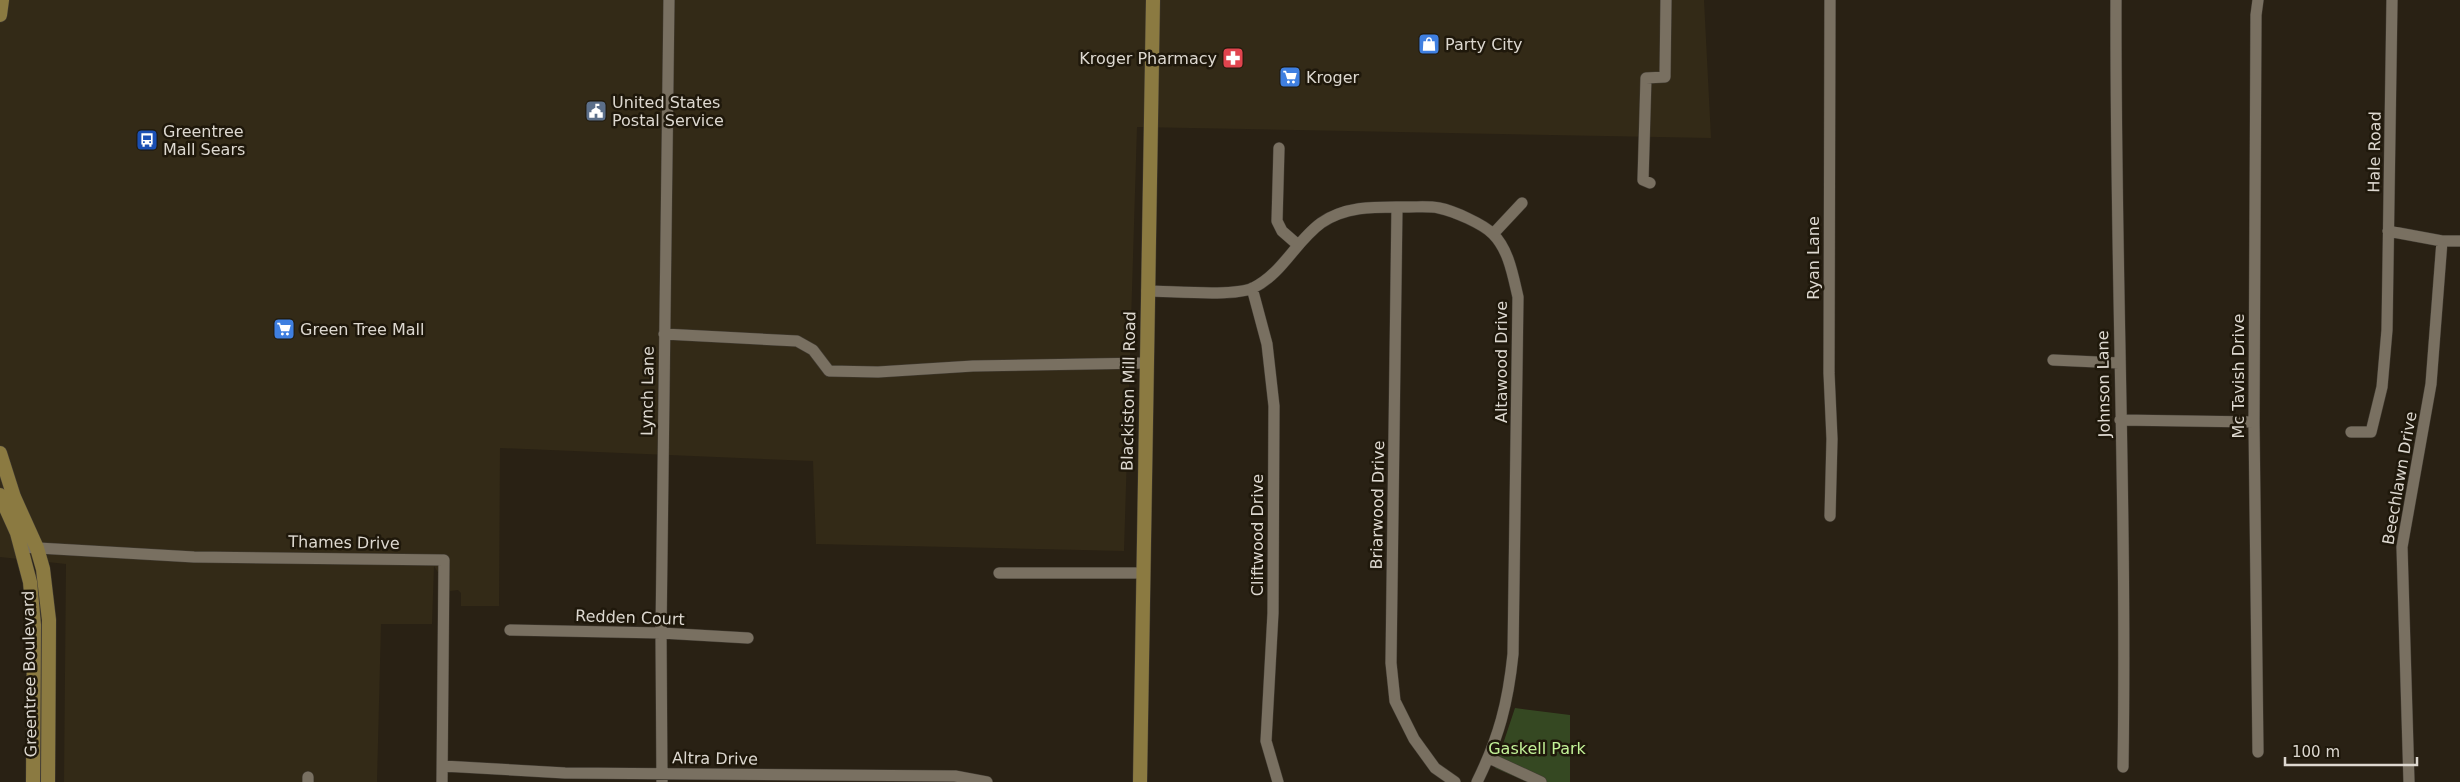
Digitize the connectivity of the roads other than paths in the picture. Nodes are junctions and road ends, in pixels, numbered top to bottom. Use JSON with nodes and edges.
{"nodes":[{"id":1,"x":2,"y":0,"type":"edge"},
{"id":2,"x":669,"y":0,"type":"edge"},
{"id":3,"x":1153,"y":0,"type":"edge"},
{"id":4,"x":1666,"y":0,"type":"edge"},
{"id":5,"x":1830,"y":0,"type":"edge"},
{"id":6,"x":2116,"y":0,"type":"edge"},
{"id":7,"x":2258,"y":0,"type":"edge"},
{"id":8,"x":2392,"y":0,"type":"edge"},
{"id":9,"x":0,"y":15,"type":"edge"},
{"id":10,"x":1279,"y":148,"type":"dead end"},
{"id":11,"x":1650,"y":183,"type":"dead end"},
{"id":12,"x":1522,"y":203,"type":"dead end"},
{"id":13,"x":1397,"y":207,"type":"junction"},
{"id":14,"x":2388,"y":231,"type":"junction"},
{"id":15,"x":1494,"y":234,"type":"junction"},
{"id":16,"x":2442,"y":241,"type":"junction"},
{"id":17,"x":2460,"y":241,"type":"edge"},
{"id":18,"x":1298,"y":245,"type":"junction"},
{"id":19,"x":1252,"y":288,"type":"junction"},
{"id":20,"x":1147,"y":291,"type":"junction"},
{"id":21,"x":664,"y":334,"type":"junction"},
{"id":22,"x":2053,"y":360,"type":"dead end"},
{"id":23,"x":1146,"y":363,"type":"junction"},
{"id":24,"x":2119,"y":363,"type":"junction"},
{"id":25,"x":2120,"y":420,"type":"junction"},
{"id":26,"x":2254,"y":422,"type":"junction"},
{"id":27,"x":2351,"y":432,"type":"dead end"},
{"id":28,"x":0,"y":453,"type":"edge"},
{"id":29,"x":0,"y":495,"type":"edge"},
{"id":30,"x":1830,"y":516,"type":"dead end"},
{"id":31,"x":21,"y":547,"type":"junction"},
{"id":32,"x":37,"y":548,"type":"junction"},
{"id":33,"x":999,"y":573,"type":"dead end"},
{"id":34,"x":1143,"y":573,"type":"junction"},
{"id":35,"x":510,"y":630,"type":"dead end"},
{"id":36,"x":660,"y":633,"type":"junction"},
{"id":37,"x":748,"y":638,"type":"dead end"},
{"id":38,"x":2258,"y":752,"type":"dead end"},
{"id":39,"x":1489,"y":758,"type":"junction"},
{"id":40,"x":443,"y":766,"type":"junction"},
{"id":41,"x":2123,"y":767,"type":"dead end"},
{"id":42,"x":662,"y":778,"type":"edge"},
{"id":43,"x":33,"y":782,"type":"edge"},
{"id":44,"x":48,"y":782,"type":"edge"},
{"id":45,"x":442,"y":782,"type":"edge"},
{"id":46,"x":987,"y":782,"type":"edge"},
{"id":47,"x":1140,"y":782,"type":"edge"},
{"id":48,"x":1278,"y":782,"type":"edge"},
{"id":49,"x":1455,"y":782,"type":"edge"},
{"id":50,"x":1477,"y":782,"type":"edge"},
{"id":51,"x":1541,"y":782,"type":"edge"},
{"id":52,"x":2409,"y":782,"type":"edge"}],
"edges":[{"from":1,"to":9,"type":"main road"},
{"from":2,"to":21,"type":"street","name":"Lynch Lane"},
{"from":3,"to":20,"type":"main road","name":"Blackiston Mill Road"},
{"from":4,"to":11,"type":"street"},
{"from":5,"to":30,"type":"street","name":"Ryan Lane"},
{"from":6,"to":24,"type":"street","name":"Johnson Lane"},
{"from":7,"to":26,"type":"street","name":"Mc Tavish Drive"},
{"from":8,"to":14,"type":"street","name":"Hale Road"},
{"from":10,"to":18,"type":"street"},
{"from":12,"to":15,"type":"street"},
{"from":13,"to":15,"type":"street","name":"Altawood Drive"},
{"from":13,"to":18,"type":"street","name":"Altawood Drive"},
{"from":13,"to":49,"type":"street","name":"Briarwood Drive"},
{"from":14,"to":16,"type":"street"},
{"from":14,"to":27,"type":"street","name":"Hale Road"},
{"from":15,"to":39,"type":"street","name":"Altawood Drive"},
{"from":16,"to":17,"type":"street"},
{"from":16,"to":52,"type":"street","name":"Beechlawn Drive"},
{"from":18,"to":19,"type":"street","name":"Altawood Drive"},
{"from":19,"to":20,"type":"street","name":"Altawood Drive"},
{"from":19,"to":48,"type":"street","name":"Cliftwood Drive"},
{"from":20,"to":23,"type":"main road","name":"Blackiston Mill Road"},
{"from":21,"to":23,"type":"street"},
{"from":21,"to":36,"type":"street","name":"Lynch Lane"},
{"from":22,"to":24,"type":"street"},
{"from":23,"to":34,"type":"main road","name":"Blackiston Mill Road"},
{"from":24,"to":25,"type":"street","name":"Johnson Lane"},
{"from":25,"to":26,"type":"street"},
{"from":25,"to":41,"type":"street","name":"Johnson Lane"},
{"from":26,"to":38,"type":"street","name":"Mc Tavish Drive"},
{"from":28,"to":32,"type":"main road","name":"Greentree Boulevard"},
{"from":29,"to":31,"type":"main road","name":"Greentree Boulevard"},
{"from":31,"to":32,"type":"street","name":"Thames Drive"},
{"from":31,"to":43,"type":"main road","name":"Greentree Boulevard"},
{"from":32,"to":40,"type":"street","name":"Thames Drive"},
{"from":32,"to":44,"type":"main road","name":"Greentree Boulevard"},
{"from":33,"to":34,"type":"street"},
{"from":34,"to":47,"type":"main road","name":"Blackiston Mill Road"},
{"from":35,"to":36,"type":"street","name":"Redden Court"},
{"from":36,"to":37,"type":"street","name":"Redden Court"},
{"from":36,"to":42,"type":"street","name":"Lynch Lane"},
{"from":39,"to":50,"type":"street","name":"Altawood Drive"},
{"from":39,"to":51,"type":"street"},
{"from":40,"to":42,"type":"street","name":"Altra Drive"},
{"from":40,"to":45,"type":"street","name":"Thames Drive"},
{"from":42,"to":46,"type":"street","name":"Altra Drive"}]}
